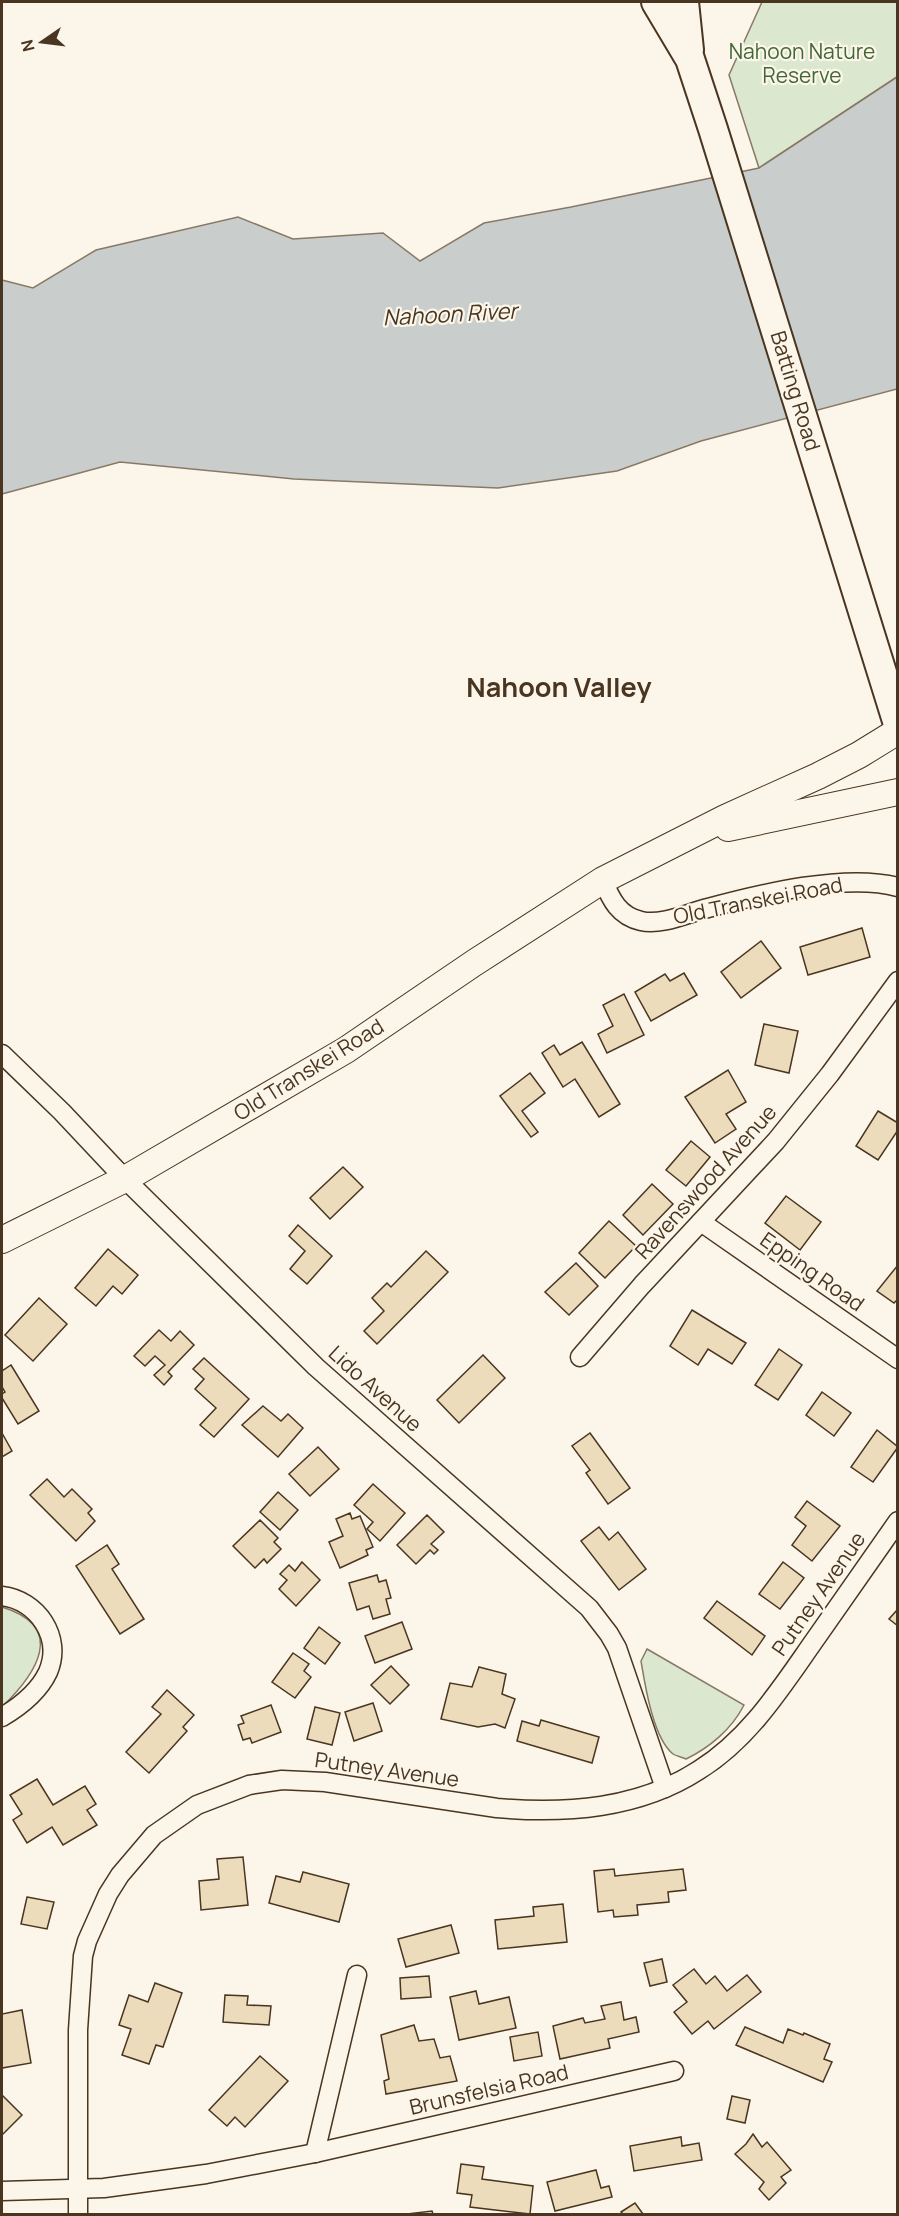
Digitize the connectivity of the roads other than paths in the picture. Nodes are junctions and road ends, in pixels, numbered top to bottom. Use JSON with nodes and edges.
{"nodes":[{"id":1,"x":656,"y":2,"type":"edge"},
{"id":2,"x":684,"y":2,"type":"edge"},
{"id":3,"x":690,"y":59,"type":"junction"},
{"id":4,"x":897,"y":724,"type":"edge"},
{"id":5,"x":897,"y":731,"type":"edge"},
{"id":6,"x":897,"y":792,"type":"edge"},
{"id":7,"x":691,"y":835,"type":"junction"},
{"id":8,"x":603,"y":880,"type":"junction"},
{"id":9,"x":897,"y":887,"type":"edge"},
{"id":10,"x":897,"y":981,"type":"edge"},
{"id":11,"x":2,"y":1054,"type":"edge"},
{"id":12,"x":125,"y":1179,"type":"junction"},
{"id":13,"x":701,"y":1222,"type":"junction"},
{"id":14,"x":2,"y":1240,"type":"edge"},
{"id":15,"x":580,"y":1357,"type":"dead end"},
{"id":16,"x":897,"y":1359,"type":"edge"},
{"id":17,"x":897,"y":1521,"type":"edge"},
{"id":18,"x":2,"y":1596,"type":"edge"},
{"id":19,"x":2,"y":1717,"type":"edge"},
{"id":20,"x":665,"y":1788,"type":"junction"},
{"id":21,"x":357,"y":1975,"type":"dead end"},
{"id":22,"x":674,"y":2072,"type":"dead end"},
{"id":23,"x":315,"y":2153,"type":"junction"},
{"id":24,"x":79,"y":2189,"type":"junction"},
{"id":25,"x":2,"y":2191,"type":"edge"},
{"id":26,"x":78,"y":2214,"type":"edge"}],
"edges":[{"from":1,"to":3,"type":"main road","name":"Batting Road"},
{"from":2,"to":3,"type":"main road","name":"Batting Road"},
{"from":3,"to":4,"type":"main road","name":"Batting Road"},
{"from":5,"to":7,"type":"main road","name":"Old Transkei Road"},
{"from":6,"to":7,"type":"main road","name":"Old Transkei Road"},
{"from":7,"to":8,"type":"main road","name":"Old Transkei Road"},
{"from":8,"to":9,"type":"street","name":"Old Transkei Road"},
{"from":8,"to":12,"type":"main road","name":"Old Transkei Road"},
{"from":10,"to":13,"type":"street","name":"Ravenswood Avenue"},
{"from":11,"to":12,"type":"street","name":"Lido Avenue"},
{"from":12,"to":14,"type":"main road","name":"Old Transkei Road"},
{"from":12,"to":20,"type":"street","name":"Lido Avenue"},
{"from":13,"to":15,"type":"street","name":"Ravenswood Avenue"},
{"from":13,"to":16,"type":"street","name":"Epping Road"},
{"from":17,"to":20,"type":"street","name":"Putney Avenue"},
{"from":18,"to":19,"type":"street"},
{"from":20,"to":24,"type":"street","name":"Putney Avenue"},
{"from":21,"to":23,"type":"street"},
{"from":22,"to":23,"type":"street","name":"Brunsfelsia Road"},
{"from":23,"to":24,"type":"street","name":"Brunsfelsia Road"},
{"from":24,"to":25,"type":"street","name":"Brunsfelsia Road"},
{"from":24,"to":26,"type":"street","name":"Putney Avenue"}]}
